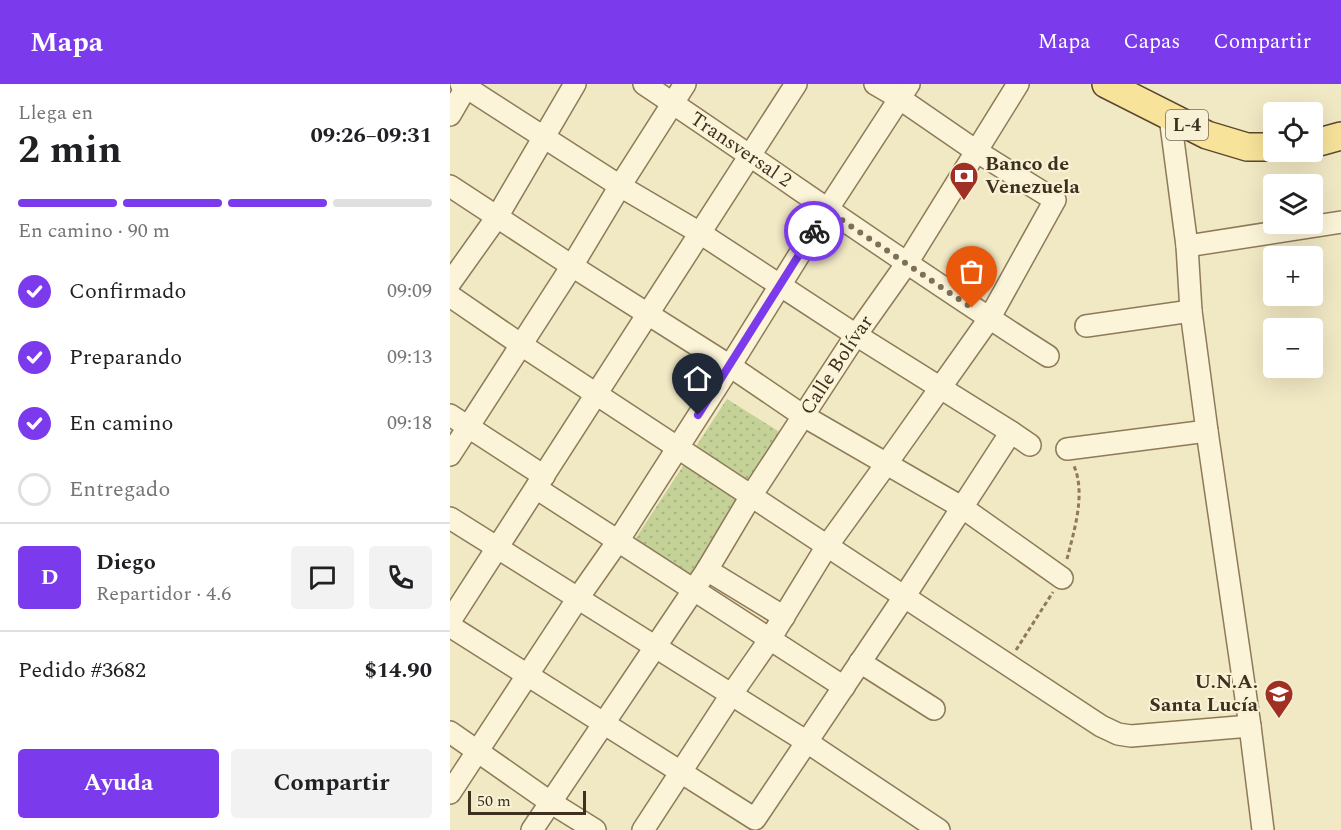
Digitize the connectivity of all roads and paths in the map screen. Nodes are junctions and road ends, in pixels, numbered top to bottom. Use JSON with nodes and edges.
{"nodes":[{"id":1,"x":575,"y":84,"type":"edge"},
{"id":2,"x":644,"y":84,"type":"edge"},
{"id":3,"x":685,"y":84,"type":"edge"},
{"id":4,"x":796,"y":84,"type":"edge"},
{"id":5,"x":875,"y":84,"type":"edge"},
{"id":6,"x":1018,"y":84,"type":"edge"},
{"id":7,"x":1106,"y":84,"type":"edge"},
{"id":8,"x":465,"y":85,"type":"edge"},
{"id":9,"x":904,"y":91,"type":"edge"},
{"id":10,"x":673,"y":103,"type":"junction"},
{"id":11,"x":450,"y":115,"type":"edge"},
{"id":12,"x":1170,"y":117,"type":"junction"},
{"id":13,"x":544,"y":135,"type":"junction"},
{"id":14,"x":1341,"y":136,"type":"edge"},
{"id":15,"x":1323,"y":141,"type":"edge"},
{"id":16,"x":1263,"y":147,"type":"edge"},
{"id":17,"x":976,"y":151,"type":"junction"},
{"id":18,"x":750,"y":155,"type":"junction"},
{"id":19,"x":450,"y":186,"type":"edge"},
{"id":20,"x":620,"y":186,"type":"junction"},
{"id":21,"x":827,"y":210,"type":"junction"},
{"id":22,"x":497,"y":218,"type":"junction"},
{"id":23,"x":1341,"y":222,"type":"edge"},
{"id":24,"x":700,"y":233,"type":"junction"},
{"id":25,"x":1187,"y":246,"type":"junction"},
{"id":26,"x":907,"y":263,"type":"junction"},
{"id":27,"x":572,"y":266,"type":"junction"},
{"id":28,"x":450,"y":283,"type":"edge"},
{"id":29,"x":780,"y":286,"type":"junction"},
{"id":30,"x":450,"y":296,"type":"edge"},
{"id":31,"x":1191,"y":311,"type":"junction"},
{"id":32,"x":647,"y":314,"type":"junction"},
{"id":33,"x":989,"y":319,"type":"junction"},
{"id":34,"x":1086,"y":326,"type":"dead end"},
{"id":35,"x":856,"y":335,"type":"junction"},
{"id":36,"x":520,"y":344,"type":"junction"},
{"id":37,"x":1048,"y":356,"type":"dead end"},
{"id":38,"x":730,"y":366,"type":"junction"},
{"id":39,"x":940,"y":387,"type":"junction"},
{"id":40,"x":596,"y":394,"type":"junction"},
{"id":41,"x":802,"y":415,"type":"junction"},
{"id":42,"x":450,"y":416,"type":"edge"},
{"id":43,"x":468,"y":428,"type":"junction"},
{"id":44,"x":1207,"y":431,"type":"junction"},
{"id":45,"x":1011,"y":432,"type":"junction"},
{"id":46,"x":1030,"y":445,"type":"dead end"},
{"id":47,"x":677,"y":447,"type":"junction"},
{"id":48,"x":1067,"y":449,"type":"dead end"},
{"id":49,"x":450,"y":455,"type":"edge"},
{"id":50,"x":887,"y":463,"type":"junction"},
{"id":51,"x":540,"y":482,"type":"junction"},
{"id":52,"x":751,"y":496,"type":"junction"},
{"id":53,"x":963,"y":508,"type":"junction"},
{"id":54,"x":450,"y":518,"type":"edge"},
{"id":55,"x":618,"y":541,"type":"junction"},
{"id":56,"x":826,"y":546,"type":"junction"},
{"id":57,"x":498,"y":548,"type":"junction"},
{"id":58,"x":707,"y":570,"type":"junction"},
{"id":59,"x":1062,"y":578,"type":"dead end"},
{"id":60,"x":694,"y":590,"type":"junction"},
{"id":61,"x":904,"y":597,"type":"junction"},
{"id":62,"x":578,"y":598,"type":"junction"},
{"id":63,"x":784,"y":617,"type":"junction"},
{"id":64,"x":450,"y":621,"type":"edge"},
{"id":65,"x":450,"y":626,"type":"edge"},
{"id":66,"x":770,"y":639,"type":"junction"},
{"id":67,"x":656,"y":647,"type":"junction"},
{"id":68,"x":861,"y":662,"type":"junction"},
{"id":69,"x":527,"y":675,"type":"junction"},
{"id":70,"x":844,"y":687,"type":"junction"},
{"id":71,"x":732,"y":695,"type":"junction"},
{"id":72,"x":934,"y":709,"type":"dead end"},
{"id":73,"x":604,"y":723,"type":"junction"},
{"id":74,"x":1250,"y":726,"type":"junction"},
{"id":75,"x":450,"y":732,"type":"edge"},
{"id":76,"x":807,"y":742,"type":"junction"},
{"id":77,"x":477,"y":751,"type":"junction"},
{"id":78,"x":681,"y":771,"type":"junction"},
{"id":79,"x":450,"y":793,"type":"edge"},
{"id":80,"x":550,"y":802,"type":"junction"},
{"id":81,"x":910,"y":822,"type":"edge"},
{"id":82,"x":532,"y":830,"type":"edge"},
{"id":83,"x":595,"y":830,"type":"edge"},
{"id":84,"x":643,"y":830,"type":"edge"},
{"id":85,"x":939,"y":830,"type":"edge"},
{"id":86,"x":1263,"y":830,"type":"edge"}],
"edges":[{"from":1,"to":13,"type":"street"},
{"from":2,"to":10,"type":"street","name":"Transversal 2"},
{"from":3,"to":10,"type":"street"},
{"from":4,"to":18,"type":"street"},
{"from":5,"to":9,"type":"street"},
{"from":6,"to":17,"type":"street","name":"Calle Bolívar"},
{"from":7,"to":12,"type":"main road","number":"L-4"},
{"from":8,"to":11,"type":"street"},
{"from":8,"to":13,"type":"street"},
{"from":9,"to":17,"type":"street"},
{"from":9,"to":21,"type":"street"},
{"from":10,"to":18,"type":"street","name":"Transversal 2"},
{"from":10,"to":20,"type":"street"},
{"from":12,"to":16,"type":"main road","number":"L-4"},
{"from":12,"to":25,"type":"street"},
{"from":13,"to":20,"type":"street"},
{"from":13,"to":22,"type":"street"},
{"from":14,"to":15,"type":"main road"},
{"from":17,"to":26,"type":"street","name":"Calle Bolívar"},
{"from":17,"to":33,"type":"street"},
{"from":18,"to":21,"type":"street","name":"Transversal 2"},
{"from":18,"to":24,"type":"street"},
{"from":19,"to":22,"type":"street"},
{"from":20,"to":24,"type":"street"},
{"from":20,"to":27,"type":"street"},
{"from":21,"to":26,"type":"street","name":"Transversal 2"},
{"from":21,"to":29,"type":"street"},
{"from":22,"to":27,"type":"street"},
{"from":22,"to":28,"type":"street"},
{"from":23,"to":25,"type":"street"},
{"from":24,"to":29,"type":"street"},
{"from":24,"to":32,"type":"street"},
{"from":25,"to":31,"type":"street"},
{"from":26,"to":33,"type":"street","name":"Transversal 2"},
{"from":26,"to":35,"type":"street","name":"Calle Bolívar"},
{"from":27,"to":32,"type":"street"},
{"from":27,"to":36,"type":"street"},
{"from":29,"to":35,"type":"street"},
{"from":29,"to":38,"type":"street"},
{"from":30,"to":36,"type":"street"},
{"from":31,"to":34,"type":"street"},
{"from":31,"to":44,"type":"street"},
{"from":32,"to":38,"type":"street"},
{"from":32,"to":40,"type":"street"},
{"from":33,"to":37,"type":"street","name":"Transversal 2"},
{"from":33,"to":39,"type":"street"},
{"from":35,"to":39,"type":"street"},
{"from":35,"to":41,"type":"street","name":"Calle Bolívar"},
{"from":36,"to":40,"type":"street"},
{"from":36,"to":43,"type":"street"},
{"from":38,"to":41,"type":"street"},
{"from":38,"to":47,"type":"street"},
{"from":39,"to":45,"type":"street"},
{"from":39,"to":50,"type":"street"},
{"from":40,"to":47,"type":"street"},
{"from":40,"to":51,"type":"street"},
{"from":41,"to":50,"type":"street"},
{"from":41,"to":52,"type":"street","name":"Calle Bolívar"},
{"from":42,"to":43,"type":"street"},
{"from":43,"to":49,"type":"street"},
{"from":43,"to":51,"type":"street"},
{"from":44,"to":48,"type":"street"},
{"from":44,"to":74,"type":"street"},
{"from":45,"to":46,"type":"street"},
{"from":45,"to":53,"type":"street"},
{"from":47,"to":52,"type":"street"},
{"from":47,"to":55,"type":"street"},
{"from":50,"to":53,"type":"street"},
{"from":50,"to":56,"type":"street"},
{"from":51,"to":55,"type":"street"},
{"from":51,"to":57,"type":"street"},
{"from":52,"to":56,"type":"street"},
{"from":52,"to":58,"type":"street","name":"Calle Bolívar"},
{"from":53,"to":59,"type":"street"},
{"from":53,"to":61,"type":"street"},
{"from":54,"to":57,"type":"street"},
{"from":55,"to":60,"type":"street"},
{"from":55,"to":62,"type":"street"},
{"from":56,"to":61,"type":"street"},
{"from":56,"to":63,"type":"street"},
{"from":57,"to":62,"type":"street"},
{"from":57,"to":64,"type":"street"},
{"from":58,"to":60,"type":"street","name":"Calle Bolívar"},
{"from":58,"to":63,"type":"street"},
{"from":60,"to":66,"type":"street"},
{"from":60,"to":67,"type":"street","name":"Calle Bolívar"},
{"from":61,"to":68,"type":"street"},
{"from":61,"to":74,"type":"street"},
{"from":62,"to":67,"type":"street"},
{"from":62,"to":69,"type":"street"},
{"from":63,"to":66,"type":"street"},
{"from":65,"to":69,"type":"street"},
{"from":66,"to":70,"type":"street"},
{"from":66,"to":71,"type":"street"},
{"from":67,"to":71,"type":"street"},
{"from":67,"to":73,"type":"street","name":"Calle Bolívar"},
{"from":68,"to":70,"type":"street"},
{"from":68,"to":72,"type":"street"},
{"from":69,"to":73,"type":"street"},
{"from":69,"to":77,"type":"street"},
{"from":70,"to":76,"type":"street"},
{"from":71,"to":76,"type":"street"},
{"from":71,"to":78,"type":"street"},
{"from":73,"to":78,"type":"street"},
{"from":73,"to":80,"type":"street","name":"Calle Bolívar"},
{"from":74,"to":86,"type":"street"},
{"from":75,"to":77,"type":"street"},
{"from":76,"to":78,"type":"street"},
{"from":76,"to":81,"type":"street"},
{"from":77,"to":79,"type":"street"},
{"from":77,"to":80,"type":"street"},
{"from":78,"to":84,"type":"street"},
{"from":80,"to":82,"type":"street","name":"Calle Bolívar"},
{"from":80,"to":83,"type":"street"},
{"from":81,"to":85,"type":"street"}]}
